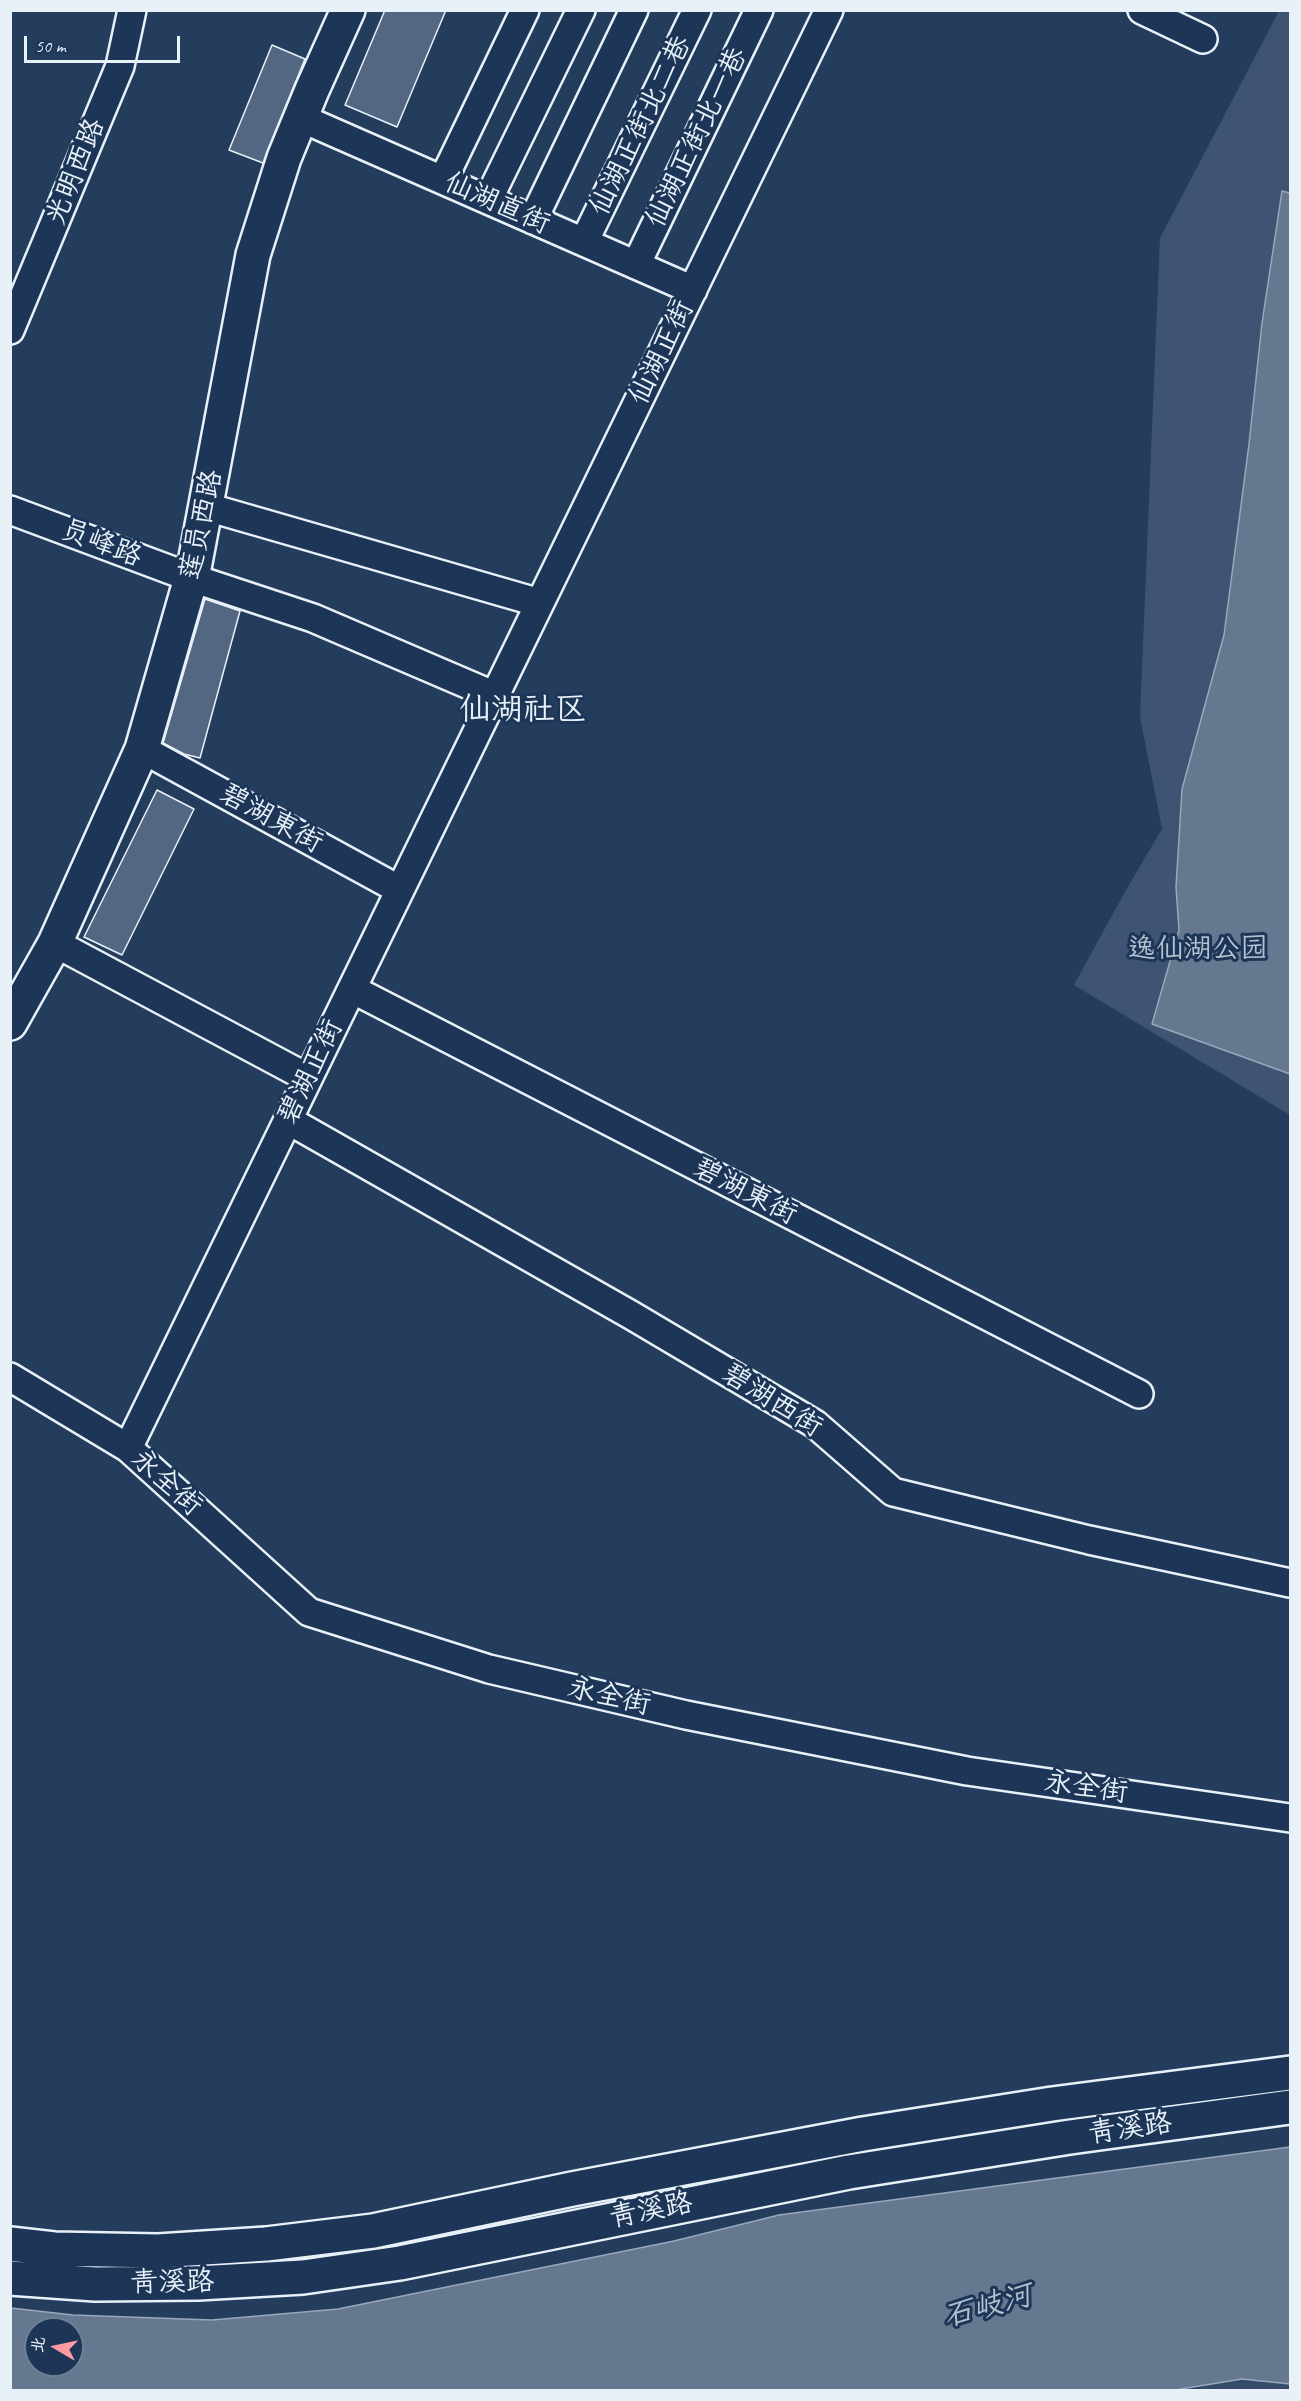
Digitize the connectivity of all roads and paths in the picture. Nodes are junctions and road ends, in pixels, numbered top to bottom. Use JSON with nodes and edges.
{"nodes":[{"id":1,"x":132,"y":10,"type":"edge"},
{"id":2,"x":348,"y":10,"type":"edge"},
{"id":3,"x":525,"y":10,"type":"edge"},
{"id":4,"x":580,"y":10,"type":"edge"},
{"id":5,"x":634,"y":10,"type":"edge"},
{"id":6,"x":697,"y":10,"type":"edge"},
{"id":7,"x":759,"y":10,"type":"edge"},
{"id":8,"x":829,"y":10,"type":"edge"},
{"id":9,"x":1142,"y":10,"type":"edge"},
{"id":10,"x":1203,"y":39,"type":"dead end"},
{"id":11,"x":301,"y":118,"type":"junction"},
{"id":12,"x":443,"y":180,"type":"junction"},
{"id":13,"x":488,"y":200,"type":"junction"},
{"id":14,"x":533,"y":220,"type":"junction"},
{"id":15,"x":585,"y":242,"type":"junction"},
{"id":16,"x":636,"y":265,"type":"junction"},
{"id":17,"x":693,"y":290,"type":"junction"},
{"id":18,"x":10,"y":330,"type":"edge"},
{"id":19,"x":207,"y":507,"type":"junction"},
{"id":20,"x":10,"y":510,"type":"edge"},
{"id":21,"x":192,"y":578,"type":"junction"},
{"id":22,"x":540,"y":603,"type":"junction"},
{"id":23,"x":495,"y":696,"type":"junction"},
{"id":24,"x":142,"y":749,"type":"junction"},
{"id":25,"x":400,"y":890,"type":"junction"},
{"id":26,"x":55,"y":943,"type":"junction"},
{"id":27,"x":351,"y":989,"type":"junction"},
{"id":28,"x":10,"y":1023,"type":"edge"},
{"id":29,"x":308,"y":1078,"type":"junction"},
{"id":30,"x":288,"y":1120,"type":"junction"},
{"id":31,"x":10,"y":1377,"type":"edge"},
{"id":32,"x":1138,"y":1394,"type":"dead end"},
{"id":33,"x":128,"y":1448,"type":"junction"},
{"id":34,"x":1290,"y":1583,"type":"edge"},
{"id":35,"x":1290,"y":1818,"type":"edge"},
{"id":36,"x":1290,"y":2073,"type":"edge"},
{"id":37,"x":1290,"y":2107,"type":"edge"},
{"id":38,"x":10,"y":2244,"type":"edge"},
{"id":39,"x":10,"y":2278,"type":"edge"}],
"edges":[{"from":1,"to":18,"type":"street","name":"光明西路"},
{"from":2,"to":11,"type":"main road","name":"莲员西路"},
{"from":3,"to":12,"type":"street"},
{"from":4,"to":13,"type":"street"},
{"from":5,"to":14,"type":"street"},
{"from":6,"to":15,"type":"street","name":"仙湖正街北二巷"},
{"from":7,"to":16,"type":"street","name":"仙湖正街北一巷"},
{"from":8,"to":17,"type":"street","name":"仙湖正街"},
{"from":9,"to":10,"type":"street"},
{"from":11,"to":12,"type":"street","name":"仙湖直街"},
{"from":11,"to":19,"type":"main road","name":"莲员西路"},
{"from":12,"to":13,"type":"street","name":"仙湖直街"},
{"from":13,"to":14,"type":"street","name":"仙湖直街"},
{"from":14,"to":15,"type":"street","name":"仙湖直街"},
{"from":15,"to":16,"type":"street","name":"仙湖直街"},
{"from":16,"to":17,"type":"street","name":"仙湖直街"},
{"from":17,"to":22,"type":"street","name":"仙湖正街"},
{"from":19,"to":21,"type":"main road","name":"莲员西路"},
{"from":19,"to":22,"type":"street"},
{"from":20,"to":21,"type":"street","name":"员峰路"},
{"from":21,"to":23,"type":"street","name":"员峰路"},
{"from":21,"to":24,"type":"main road","name":"莲员西路"},
{"from":22,"to":23,"type":"street","name":"仙湖正街"},
{"from":23,"to":25,"type":"street","name":"碧湖正街"},
{"from":24,"to":25,"type":"street","name":"碧湖東街"},
{"from":24,"to":26,"type":"main road","name":"莲员西路"},
{"from":25,"to":27,"type":"street","name":"碧湖正街"},
{"from":26,"to":28,"type":"main road","name":"莲员西路"},
{"from":26,"to":29,"type":"street"},
{"from":27,"to":29,"type":"street","name":"碧湖正街"},
{"from":27,"to":32,"type":"street","name":"碧湖東街"},
{"from":29,"to":30,"type":"street","name":"碧湖正街"},
{"from":30,"to":33,"type":"street","name":"碧湖正街"},
{"from":30,"to":34,"type":"street","name":"碧湖西街"},
{"from":31,"to":33,"type":"street","name":"永全街"},
{"from":33,"to":35,"type":"street","name":"永全街"},
{"from":36,"to":38,"type":"main road","name":"青溪路"},
{"from":37,"to":39,"type":"main road","name":"青溪路"}]}
